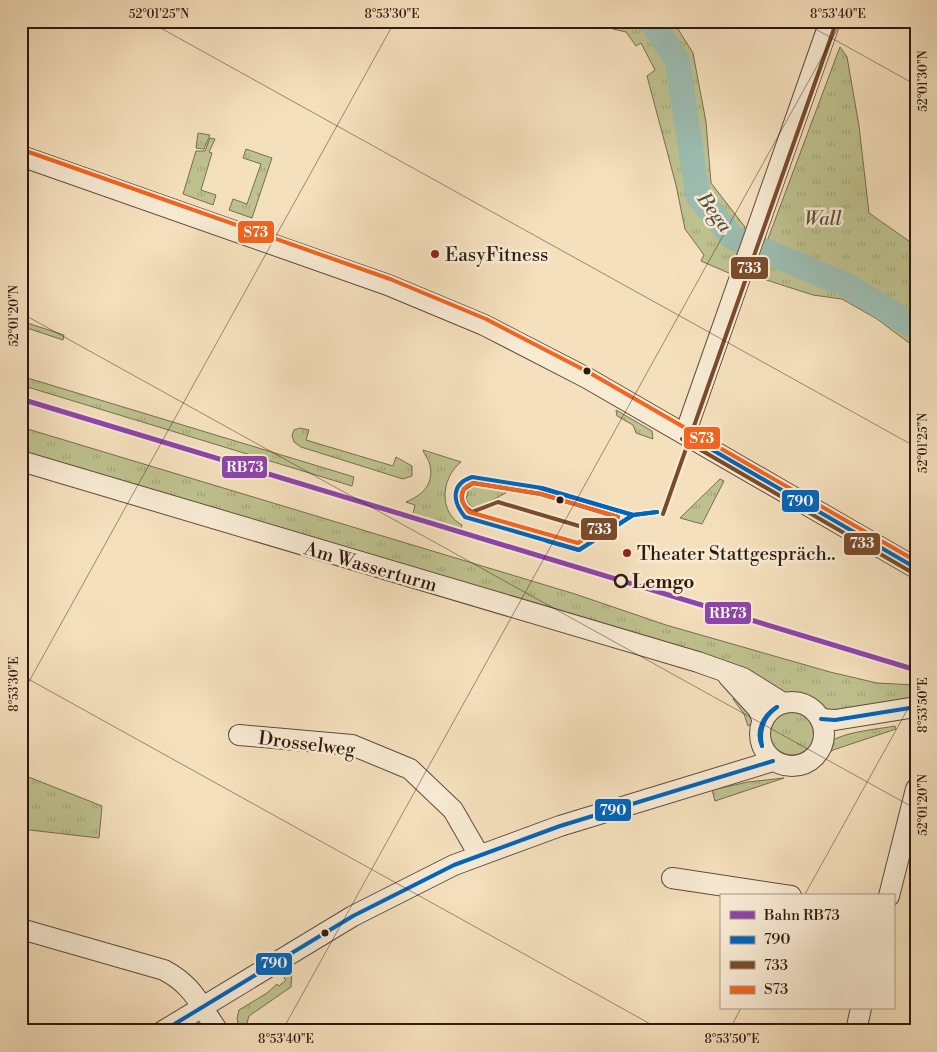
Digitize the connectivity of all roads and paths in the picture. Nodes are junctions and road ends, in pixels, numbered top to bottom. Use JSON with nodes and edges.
{"nodes":[{"id":1,"x":830,"y":21,"type":"edge"},
{"id":2,"x":21,"y":156,"type":"edge"},
{"id":3,"x":685,"y":434,"type":"junction"},
{"id":4,"x":21,"y":461,"type":"edge"},
{"id":5,"x":916,"y":568,"type":"edge"},
{"id":6,"x":720,"y":670,"type":"junction"},
{"id":7,"x":783,"y":703,"type":"junction"},
{"id":8,"x":916,"y":707,"type":"edge"},
{"id":9,"x":916,"y":720,"type":"edge"},
{"id":10,"x":823,"y":728,"type":"junction"},
{"id":11,"x":761,"y":730,"type":"junction"},
{"id":12,"x":239,"y":735,"type":"dead end"},
{"id":13,"x":773,"y":761,"type":"junction"},
{"id":14,"x":704,"y":782,"type":"junction"},
{"id":15,"x":916,"y":789,"type":"edge"},
{"id":16,"x":479,"y":855,"type":"junction"},
{"id":17,"x":672,"y":878,"type":"dead end"},
{"id":18,"x":778,"y":894,"type":"edge"},
{"id":19,"x":890,"y":894,"type":"edge"},
{"id":20,"x":21,"y":929,"type":"edge"},
{"id":21,"x":202,"y":1008,"type":"junction"},
{"id":22,"x":861,"y":1010,"type":"edge"},
{"id":23,"x":163,"y":1031,"type":"edge"},
{"id":24,"x":218,"y":1031,"type":"edge"},
{"id":25,"x":856,"y":1031,"type":"edge"}],
"edges":[{"from":1,"to":3,"type":"street"},
{"from":2,"to":3,"type":"street"},
{"from":3,"to":5,"type":"street"},
{"from":4,"to":6,"type":"street","name":"Am Wasserturm"},
{"from":6,"to":7,"type":"street","name":"Am Wasserturm"},
{"from":6,"to":11,"type":"street","name":"Am Wasserturm"},
{"from":7,"to":10,"type":"street"},
{"from":7,"to":11,"type":"street"},
{"from":8,"to":10,"type":"street"},
{"from":9,"to":10,"type":"street"},
{"from":10,"to":13,"type":"street"},
{"from":11,"to":13,"type":"street"},
{"from":11,"to":14,"type":"street"},
{"from":12,"to":16,"type":"street","name":"Drosselweg"},
{"from":13,"to":14,"type":"street"},
{"from":14,"to":16,"type":"street"},
{"from":15,"to":19,"type":"street"},
{"from":16,"to":21,"type":"street"},
{"from":17,"to":18,"type":"street"},
{"from":20,"to":21,"type":"street"},
{"from":21,"to":23,"type":"street"},
{"from":21,"to":24,"type":"street"},
{"from":22,"to":25,"type":"street"}]}
